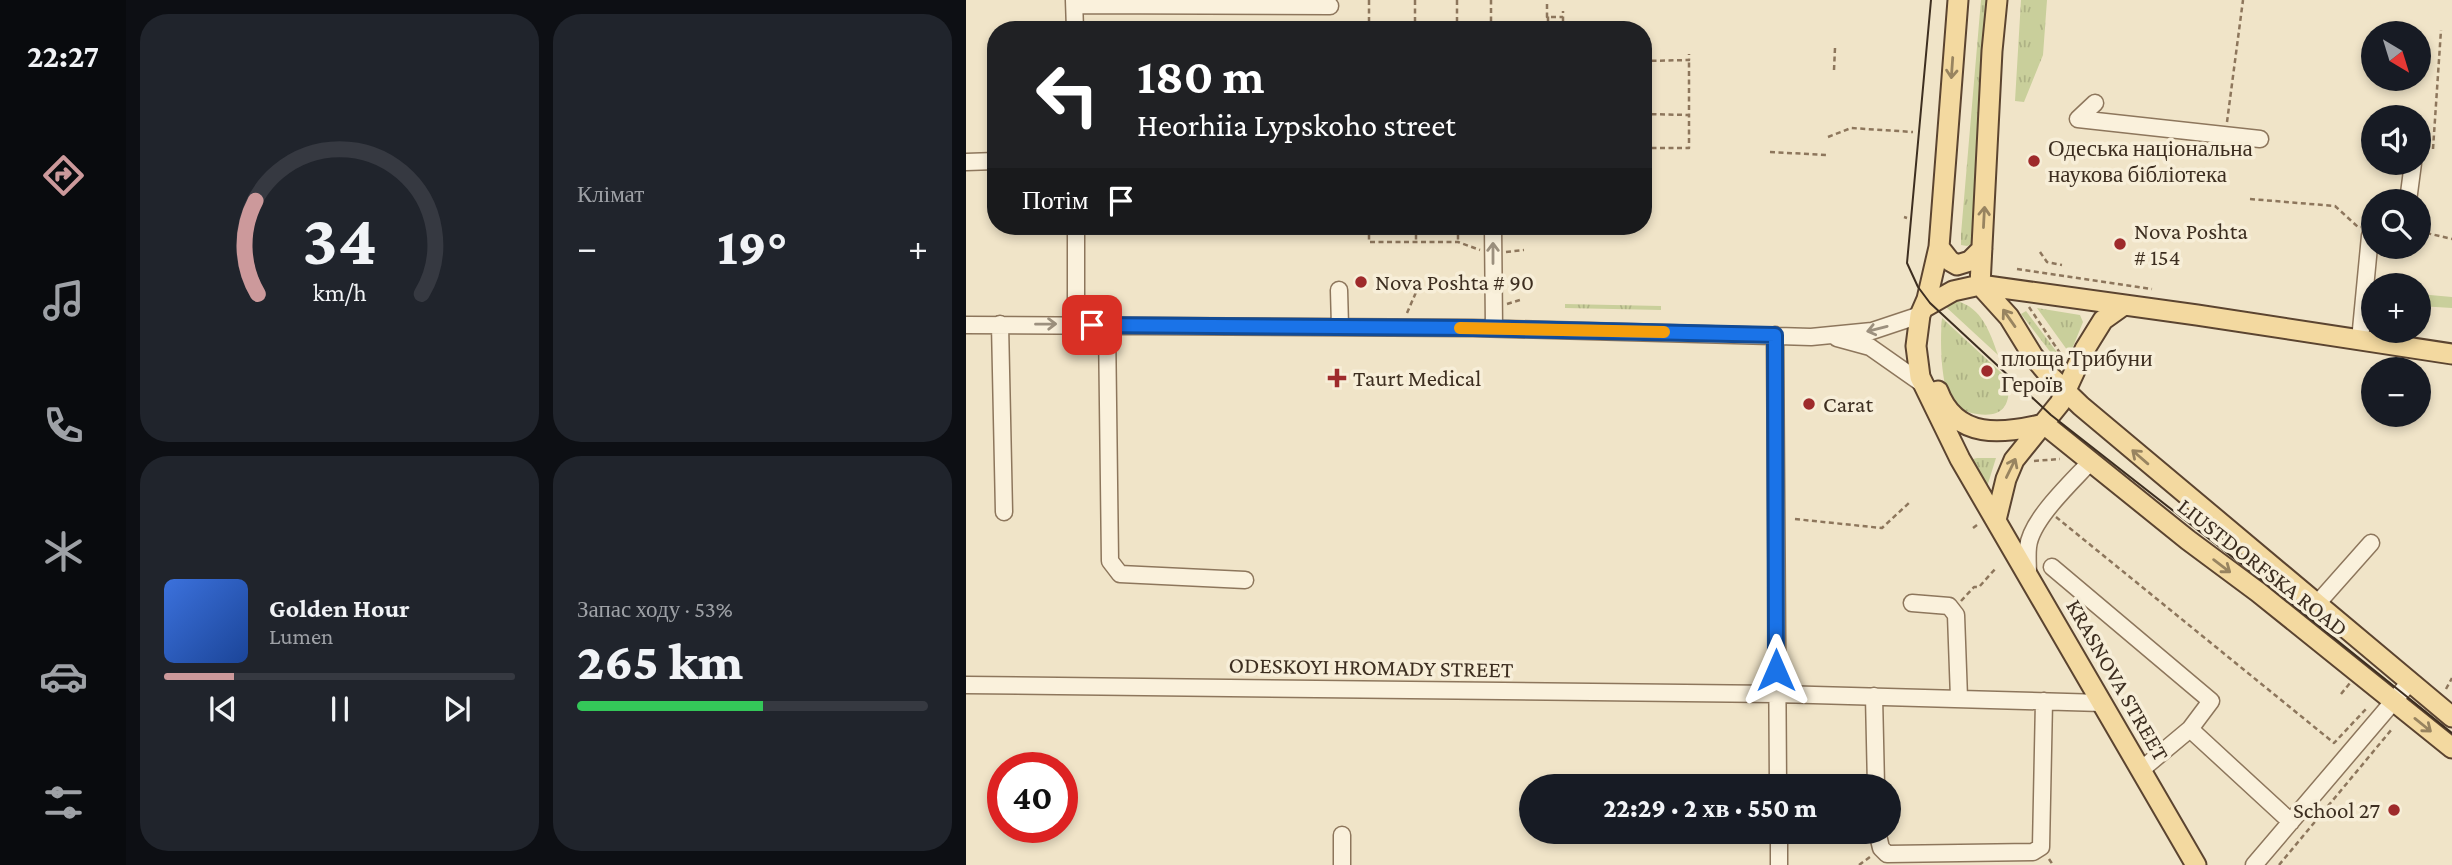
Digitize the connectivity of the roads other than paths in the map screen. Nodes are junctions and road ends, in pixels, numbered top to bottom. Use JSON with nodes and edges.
{"nodes":[{"id":1,"x":1958,"y":0,"type":"edge"},
{"id":2,"x":1997,"y":0,"type":"edge"},
{"id":3,"x":1075,"y":2,"type":"edge"},
{"id":4,"x":1330,"y":6,"type":"dead end"},
{"id":5,"x":1075,"y":21,"type":"edge"},
{"id":6,"x":2095,"y":103,"type":"dead end"},
{"id":7,"x":2260,"y":139,"type":"dead end"},
{"id":8,"x":987,"y":161,"type":"edge"},
{"id":9,"x":966,"y":162,"type":"edge"},
{"id":10,"x":1076,"y":235,"type":"edge"},
{"id":11,"x":1493,"y":235,"type":"edge"},
{"id":12,"x":1939,"y":247,"type":"junction"},
{"id":13,"x":1982,"y":249,"type":"junction"},
{"id":14,"x":2368,"y":259,"type":"edge"},
{"id":15,"x":1980,"y":285,"type":"junction"},
{"id":16,"x":1339,"y":290,"type":"dead end"},
{"id":17,"x":2080,"y":299,"type":"junction"},
{"id":18,"x":2124,"y":305,"type":"junction"},
{"id":19,"x":1927,"y":307,"type":"junction"},
{"id":20,"x":1000,"y":324,"type":"junction"},
{"id":21,"x":1076,"y":324,"type":"junction"},
{"id":22,"x":966,"y":325,"type":"edge"},
{"id":23,"x":1107,"y":325,"type":"junction"},
{"id":24,"x":1339,"y":327,"type":"junction"},
{"id":25,"x":1494,"y":328,"type":"junction"},
{"id":26,"x":1775,"y":335,"type":"junction"},
{"id":27,"x":1831,"y":336,"type":"junction"},
{"id":28,"x":2092,"y":337,"type":"junction"},
{"id":29,"x":2360,"y":340,"type":"junction"},
{"id":30,"x":2452,"y":354,"type":"edge"},
{"id":31,"x":1931,"y":390,"type":"junction"},
{"id":32,"x":2066,"y":391,"type":"junction"},
{"id":33,"x":2050,"y":416,"type":"junction"},
{"id":34,"x":2091,"y":461,"type":"junction"},
{"id":35,"x":1004,"y":512,"type":"dead end"},
{"id":36,"x":1987,"y":523,"type":"junction"},
{"id":37,"x":2371,"y":543,"type":"dead end"},
{"id":38,"x":2052,"y":567,"type":"dead end"},
{"id":39,"x":2028,"y":575,"type":"junction"},
{"id":40,"x":1245,"y":580,"type":"dead end"},
{"id":41,"x":1912,"y":603,"type":"dead end"},
{"id":42,"x":2316,"y":605,"type":"junction"},
{"id":43,"x":2409,"y":683,"type":"junction"},
{"id":44,"x":966,"y":685,"type":"edge"},
{"id":45,"x":1776,"y":694,"type":"junction"},
{"id":46,"x":1874,"y":696,"type":"junction"},
{"id":47,"x":1959,"y":698,"type":"junction"},
{"id":48,"x":2044,"y":701,"type":"junction"},
{"id":49,"x":2395,"y":702,"type":"junction"},
{"id":50,"x":2102,"y":703,"type":"junction"},
{"id":51,"x":2452,"y":718,"type":"edge"},
{"id":52,"x":2190,"y":729,"type":"junction"},
{"id":53,"x":2452,"y":748,"type":"edge"},
{"id":54,"x":2141,"y":770,"type":"junction"},
{"id":55,"x":1778,"y":774,"type":"edge"},
{"id":56,"x":1876,"y":774,"type":"edge"},
{"id":57,"x":2291,"y":822,"type":"junction"},
{"id":58,"x":1342,"y":835,"type":"dead end"},
{"id":59,"x":1779,"y":844,"type":"edge"},
{"id":60,"x":1880,"y":844,"type":"edge"},
{"id":61,"x":2263,"y":862,"type":"edge"},
{"id":62,"x":1342,"y":865,"type":"edge"},
{"id":63,"x":1779,"y":865,"type":"edge"},
{"id":64,"x":2196,"y":865,"type":"edge"}],
"edges":[{"from":1,"to":12,"type":"main road","one_way":true},
{"from":13,"to":2,"type":"main road","one_way":true},
{"from":3,"to":4,"type":"street"},
{"from":3,"to":5,"type":"street"},
{"from":6,"to":7,"type":"street"},
{"from":8,"to":9,"type":"street"},
{"from":10,"to":21,"type":"street"},
{"from":25,"to":11,"type":"street","one_way":true},
{"from":12,"to":13,"type":"main road"},
{"from":12,"to":19,"type":"main road"},
{"from":13,"to":15,"type":"main road"},
{"from":14,"to":29,"type":"street"},
{"from":15,"to":17,"type":"main road"},
{"from":15,"to":19,"type":"main road"},
{"from":32,"to":15,"type":"main road","one_way":true},
{"from":16,"to":24,"type":"street"},
{"from":17,"to":18,"type":"main road"},
{"from":17,"to":28,"type":"main road"},
{"from":18,"to":28,"type":"main road"},
{"from":18,"to":29,"type":"main road"},
{"from":19,"to":27,"type":"street","one_way":true},
{"from":19,"to":31,"type":"main road"},
{"from":20,"to":21,"type":"street","one_way":true},
{"from":20,"to":22,"type":"street"},
{"from":20,"to":35,"type":"street"},
{"from":21,"to":23,"type":"street"},
{"from":23,"to":24,"type":"street"},
{"from":23,"to":40,"type":"street"},
{"from":24,"to":25,"type":"street"},
{"from":25,"to":26,"type":"street"},
{"from":26,"to":27,"type":"street"},
{"from":26,"to":45,"type":"street"},
{"from":27,"to":31,"type":"street"},
{"from":28,"to":32,"type":"main road"},
{"from":29,"to":30,"type":"main road"},
{"from":31,"to":33,"type":"main road"},
{"from":31,"to":36,"type":"main road","name":"KRASNOVA STREET"},
{"from":32,"to":33,"type":"main road"},
{"from":42,"to":32,"type":"main road","name":"LIUSTDORFSKA ROAD","one_way":true},
{"from":33,"to":34,"type":"main road","name":"LIUSTDORFSKA ROAD"},
{"from":36,"to":33,"type":"main road","one_way":true},
{"from":34,"to":39,"type":"street"},
{"from":34,"to":49,"type":"main road","name":"LIUSTDORFSKA ROAD","one_way":true},
{"from":36,"to":39,"type":"main road","name":"KRASNOVA STREET"},
{"from":37,"to":42,"type":"street"},
{"from":38,"to":52,"type":"street"},
{"from":39,"to":50,"type":"main road","name":"KRASNOVA STREET"},
{"from":41,"to":47,"type":"street"},
{"from":42,"to":43,"type":"main road","name":"LIUSTDORFSKA ROAD"},
{"from":43,"to":49,"type":"street"},
{"from":43,"to":51,"type":"main road","name":"LIUSTDORFSKA ROAD"},
{"from":44,"to":45,"type":"street","name":"ODESKOYI HROMADY STREET"},
{"from":45,"to":46,"type":"street","name":"ODESKOYI HROMADY STREET"},
{"from":45,"to":55,"type":"street"},
{"from":46,"to":47,"type":"street","name":"ODESKOYI HROMADY STREET"},
{"from":46,"to":56,"type":"street"},
{"from":47,"to":48,"type":"street","name":"ODESKOYI HROMADY STREET"},
{"from":48,"to":50,"type":"street","name":"ODESKOYI HROMADY STREET"},
{"from":48,"to":60,"type":"street"},
{"from":49,"to":53,"type":"main road","name":"LIUSTDORFSKA ROAD","one_way":true},
{"from":49,"to":57,"type":"street"},
{"from":50,"to":54,"type":"main road","name":"KRASNOVA STREET"},
{"from":52,"to":54,"type":"street"},
{"from":52,"to":57,"type":"street"},
{"from":54,"to":64,"type":"main road","name":"KRASNOVA STREET"},
{"from":57,"to":61,"type":"street"},
{"from":58,"to":62,"type":"street"},
{"from":59,"to":63,"type":"street"}]}
